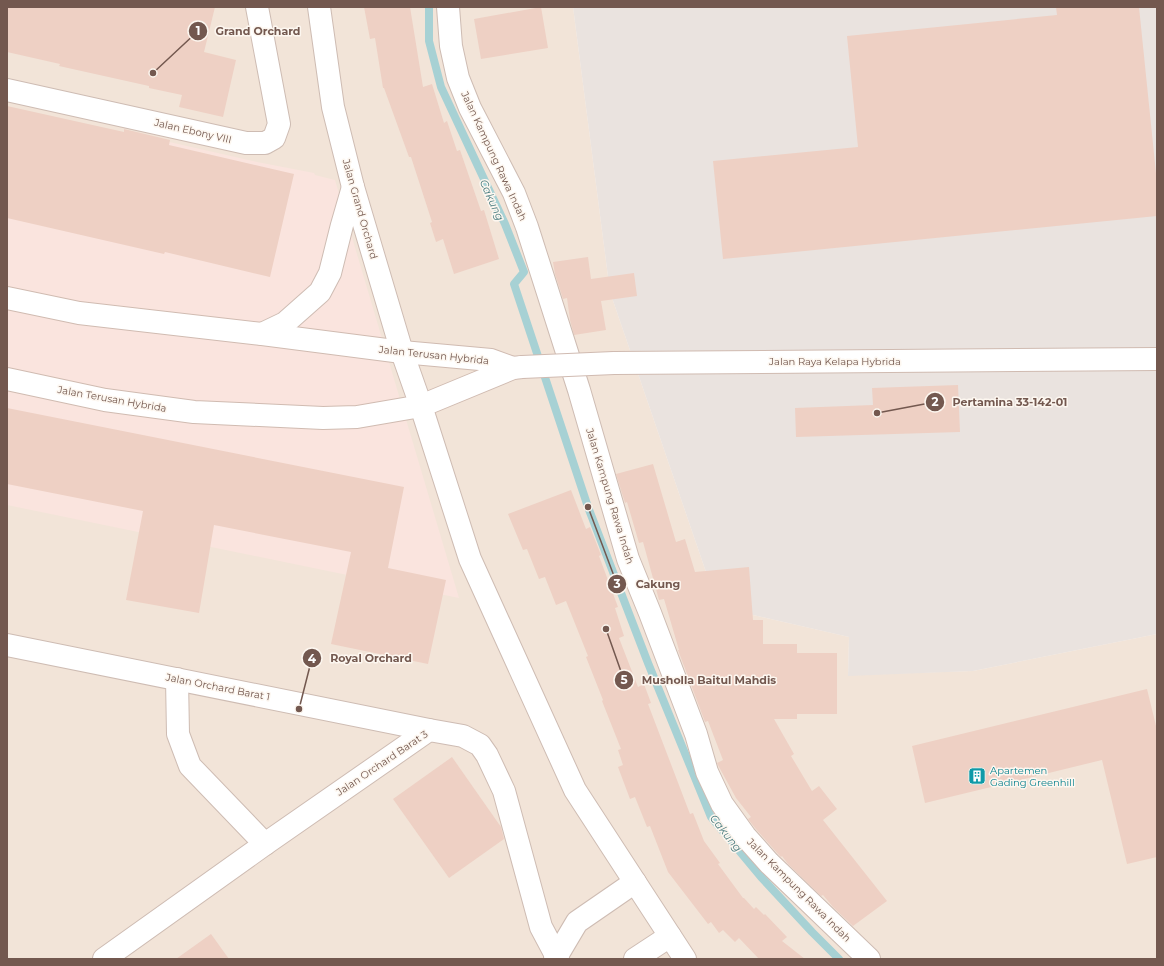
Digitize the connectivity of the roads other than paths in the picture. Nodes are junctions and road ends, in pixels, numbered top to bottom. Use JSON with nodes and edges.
{"nodes":[{"id":1,"x":257,"y":7,"type":"edge"},
{"id":2,"x":319,"y":7,"type":"edge"},
{"id":3,"x":448,"y":7,"type":"edge"},
{"id":4,"x":7,"y":90,"type":"edge"},
{"id":5,"x":353,"y":187,"type":"junction"},
{"id":6,"x":7,"y":298,"type":"edge"},
{"id":7,"x":262,"y":334,"type":"junction"},
{"id":8,"x":402,"y":352,"type":"junction"},
{"id":9,"x":1157,"y":359,"type":"edge"},
{"id":10,"x":518,"y":367,"type":"junction"},
{"id":11,"x":7,"y":379,"type":"edge"},
{"id":12,"x":421,"y":406,"type":"junction"},
{"id":13,"x":7,"y":645,"type":"edge"},
{"id":14,"x":177,"y":679,"type":"junction"},
{"id":15,"x":429,"y":730,"type":"junction"},
{"id":16,"x":265,"y":844,"type":"junction"},
{"id":17,"x":635,"y":882,"type":"junction"},
{"id":18,"x":670,"y":936,"type":"junction"},
{"id":19,"x":556,"y":958,"type":"edge"},
{"id":20,"x":104,"y":959,"type":"edge"},
{"id":21,"x":635,"y":959,"type":"edge"},
{"id":22,"x":685,"y":959,"type":"edge"},
{"id":23,"x":869,"y":959,"type":"edge"}],
"edges":[{"from":1,"to":4,"type":"street","name":"Jalan Ebony VIII"},
{"from":2,"to":5,"type":"street","name":"Jalan Grand Orchard"},
{"from":3,"to":23,"type":"street","name":"Jalan Kampung Rawa Indah"},
{"from":5,"to":7,"type":"street"},
{"from":5,"to":8,"type":"street","name":"Jalan Grand Orchard"},
{"from":6,"to":7,"type":"street","name":"Jalan Terusan Hybrida"},
{"from":7,"to":8,"type":"street","name":"Jalan Terusan Hybrida"},
{"from":8,"to":10,"type":"street","name":"Jalan Terusan Hybrida"},
{"from":8,"to":12,"type":"street","name":"Jalan Grand Orchard"},
{"from":9,"to":10,"type":"street","name":"Jalan Raya Kelapa Hybrida","bridge":true},
{"from":10,"to":12,"type":"street","name":"Jalan Terusan Hybrida"},
{"from":11,"to":12,"type":"street","name":"Jalan Terusan Hybrida"},
{"from":12,"to":17,"type":"street","name":"Jalan Grand Orchard"},
{"from":13,"to":14,"type":"street","name":"Jalan Orchard Barat 1"},
{"from":14,"to":15,"type":"street","name":"Jalan Orchard Barat 1"},
{"from":14,"to":16,"type":"street"},
{"from":15,"to":16,"type":"street","name":"Jalan Orchard Barat 3"},
{"from":15,"to":19,"type":"street","name":"Jalan Orchard Barat 3"},
{"from":16,"to":20,"type":"street","name":"Jalan Orchard Barat 3"},
{"from":17,"to":18,"type":"street","name":"Jalan Grand Orchard"},
{"from":17,"to":19,"type":"street"},
{"from":18,"to":21,"type":"street"},
{"from":18,"to":22,"type":"street","name":"Jalan Grand Orchard"}]}
